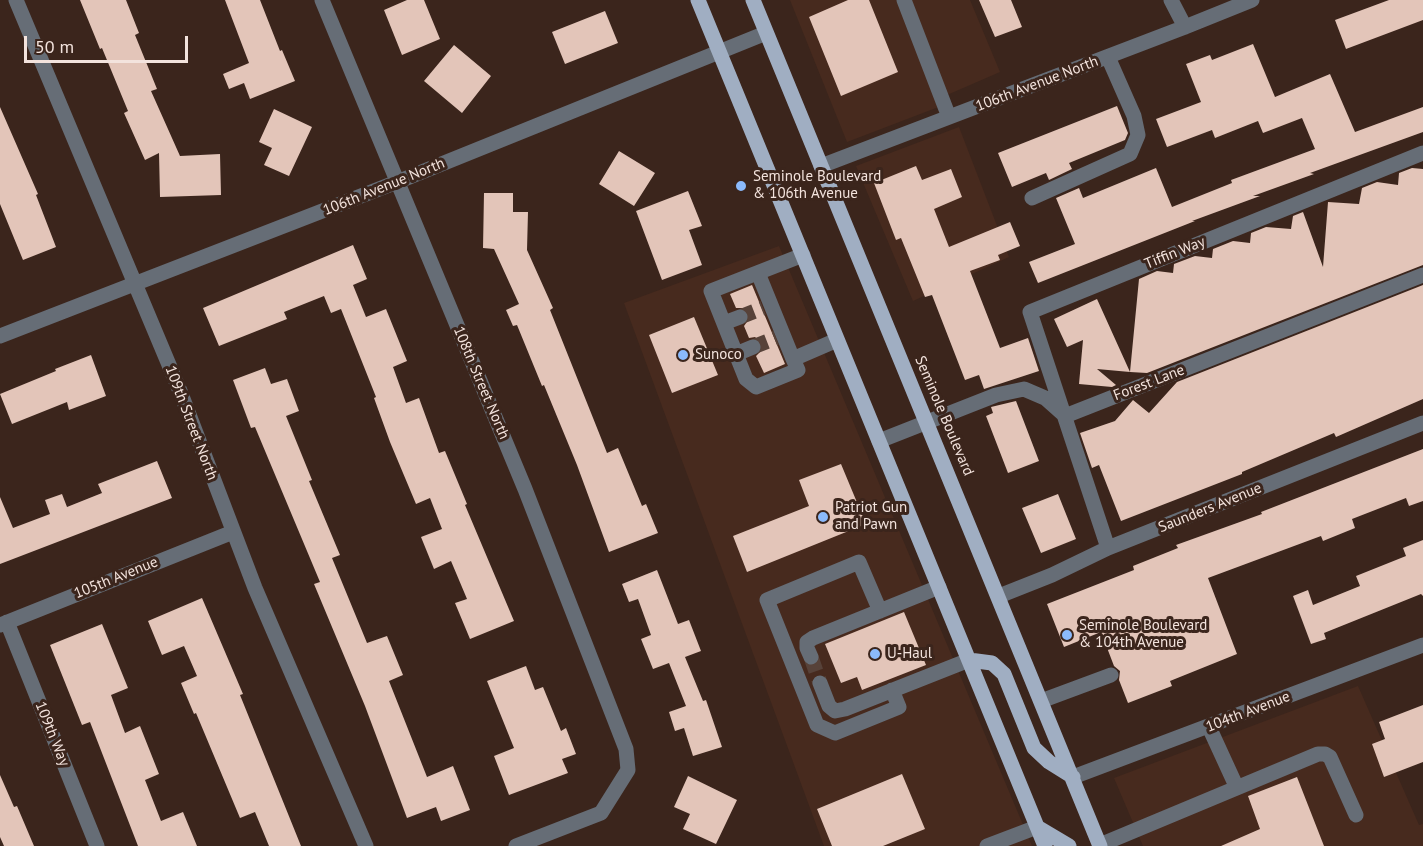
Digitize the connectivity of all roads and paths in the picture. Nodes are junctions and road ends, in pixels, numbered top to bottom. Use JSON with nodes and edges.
{"nodes":[{"id":1,"x":16,"y":0,"type":"edge"},
{"id":2,"x":322,"y":0,"type":"edge"},
{"id":3,"x":698,"y":0,"type":"edge"},
{"id":4,"x":753,"y":0,"type":"edge"},
{"id":5,"x":904,"y":0,"type":"edge"},
{"id":6,"x":1172,"y":0,"type":"edge"},
{"id":7,"x":1252,"y":0,"type":"edge"},
{"id":8,"x":1185,"y":27,"type":"junction"},
{"id":9,"x":766,"y":33,"type":"junction"},
{"id":10,"x":720,"y":52,"type":"junction"},
{"id":11,"x":1108,"y":57,"type":"junction"},
{"id":12,"x":949,"y":117,"type":"junction"},
{"id":13,"x":1423,"y":153,"type":"edge"},
{"id":14,"x":820,"y":166,"type":"junction"},
{"id":15,"x":397,"y":182,"type":"junction"},
{"id":16,"x":1032,"y":198,"type":"dead end"},
{"id":17,"x":803,"y":255,"type":"junction"},
{"id":18,"x":758,"y":273,"type":"junction"},
{"id":19,"x":1423,"y":275,"type":"edge"},
{"id":20,"x":136,"y":284,"type":"junction"},
{"id":21,"x":740,"y":316,"type":"tunnel mouth"},
{"id":22,"x":724,"y":323,"type":"junction"},
{"id":23,"x":0,"y":336,"type":"edge"},
{"id":24,"x":837,"y":340,"type":"junction"},
{"id":25,"x":753,"y":347,"type":"tunnel mouth"},
{"id":26,"x":736,"y":354,"type":"junction"},
{"id":27,"x":793,"y":359,"type":"junction"},
{"id":28,"x":1065,"y":416,"type":"junction"},
{"id":29,"x":926,"y":422,"type":"junction"},
{"id":30,"x":1423,"y":423,"type":"edge"},
{"id":31,"x":879,"y":441,"type":"junction"},
{"id":32,"x":233,"y":532,"type":"junction"},
{"id":33,"x":1108,"y":548,"type":"junction"},
{"id":34,"x":939,"y":587,"type":"junction"},
{"id":35,"x":999,"y":596,"type":"junction"},
{"id":36,"x":880,"y":611,"type":"junction"},
{"id":37,"x":3,"y":623,"type":"edge"},
{"id":38,"x":1423,"y":645,"type":"edge"},
{"id":39,"x":810,"y":657,"type":"tunnel mouth"},
{"id":40,"x":969,"y":660,"type":"junction"},
{"id":41,"x":1111,"y":675,"type":"dead end"},
{"id":42,"x":820,"y":683,"type":"tunnel mouth"},
{"id":43,"x":892,"y":690,"type":"junction"},
{"id":44,"x":1041,"y":701,"type":"junction"},
{"id":45,"x":1209,"y":728,"type":"junction"},
{"id":46,"x":1073,"y":777,"type":"junction"},
{"id":47,"x":1237,"y":788,"type":"junction"},
{"id":48,"x":1356,"y":814,"type":"dead end"},
{"id":49,"x":1037,"y":827,"type":"junction"},
{"id":50,"x":1100,"y":845,"type":"edge"},
{"id":51,"x":97,"y":846,"type":"edge"},
{"id":52,"x":366,"y":846,"type":"edge"},
{"id":53,"x":516,"y":846,"type":"edge"},
{"id":54,"x":987,"y":846,"type":"edge"},
{"id":55,"x":1045,"y":846,"type":"edge"},
{"id":56,"x":1069,"y":846,"type":"edge"}],
"edges":[{"from":1,"to":20,"type":"street","name":"109th Street North"},
{"from":2,"to":15,"type":"street","name":"108th Street North"},
{"from":3,"to":10,"type":"main road"},
{"from":4,"to":9,"type":"main road","name":"Seminole Boulevard"},
{"from":5,"to":12,"type":"street"},
{"from":6,"to":8,"type":"street"},
{"from":7,"to":8,"type":"street","name":"106th Avenue North"},
{"from":8,"to":11,"type":"street","name":"106th Avenue North"},
{"from":9,"to":10,"type":"street","name":"106th Avenue North"},
{"from":9,"to":14,"type":"main road","name":"Seminole Boulevard"},
{"from":10,"to":15,"type":"street","name":"106th Avenue North"},
{"from":10,"to":17,"type":"main road"},
{"from":11,"to":12,"type":"street","name":"106th Avenue North"},
{"from":11,"to":16,"type":"street"},
{"from":12,"to":14,"type":"street","name":"106th Avenue North"},
{"from":13,"to":28,"type":"street","name":"Tiffin Way"},
{"from":14,"to":29,"type":"main road","name":"Seminole Boulevard"},
{"from":15,"to":20,"type":"street","name":"106th Avenue North"},
{"from":15,"to":53,"type":"street","name":"108th Street North"},
{"from":17,"to":18,"type":"street"},
{"from":17,"to":24,"type":"main road"},
{"from":18,"to":22,"type":"street"},
{"from":18,"to":27,"type":"street"},
{"from":19,"to":28,"type":"street","name":"Forest Lane"},
{"from":20,"to":23,"type":"street","name":"106th Avenue North"},
{"from":20,"to":32,"type":"street","name":"109th Street North"},
{"from":21,"to":22,"type":"street"},
{"from":22,"to":26,"type":"street"},
{"from":24,"to":27,"type":"street"},
{"from":24,"to":31,"type":"main road"},
{"from":25,"to":26,"type":"street"},
{"from":26,"to":27,"type":"street"},
{"from":28,"to":29,"type":"street"},
{"from":28,"to":33,"type":"street"},
{"from":29,"to":31,"type":"street"},
{"from":29,"to":35,"type":"main road","name":"Seminole Boulevard"},
{"from":30,"to":33,"type":"street","name":"Saunders Avenue"},
{"from":31,"to":34,"type":"main road"},
{"from":32,"to":37,"type":"street","name":"105th Avenue"},
{"from":32,"to":52,"type":"street","name":"109th Street North"},
{"from":33,"to":35,"type":"street","name":"Saunders Avenue"},
{"from":34,"to":36,"type":"street"},
{"from":34,"to":40,"type":"main road"},
{"from":35,"to":44,"type":"main road","name":"Seminole Boulevard"},
{"from":36,"to":39,"type":"street"},
{"from":36,"to":43,"type":"street"},
{"from":37,"to":51,"type":"street","name":"109th Way"},
{"from":38,"to":45,"type":"street","name":"104th Avenue"},
{"from":40,"to":43,"type":"street"},
{"from":40,"to":46,"type":"main road"},
{"from":40,"to":49,"type":"main road"},
{"from":41,"to":44,"type":"street"},
{"from":42,"to":43,"type":"street"},
{"from":44,"to":46,"type":"main road","name":"Seminole Boulevard"},
{"from":45,"to":46,"type":"street","name":"104th Avenue"},
{"from":45,"to":47,"type":"street"},
{"from":46,"to":50,"type":"main road","name":"Seminole Boulevard"},
{"from":47,"to":48,"type":"street"},
{"from":47,"to":50,"type":"street"},
{"from":49,"to":54,"type":"street"},
{"from":49,"to":55,"type":"main road"},
{"from":49,"to":56,"type":"main road"}]}
